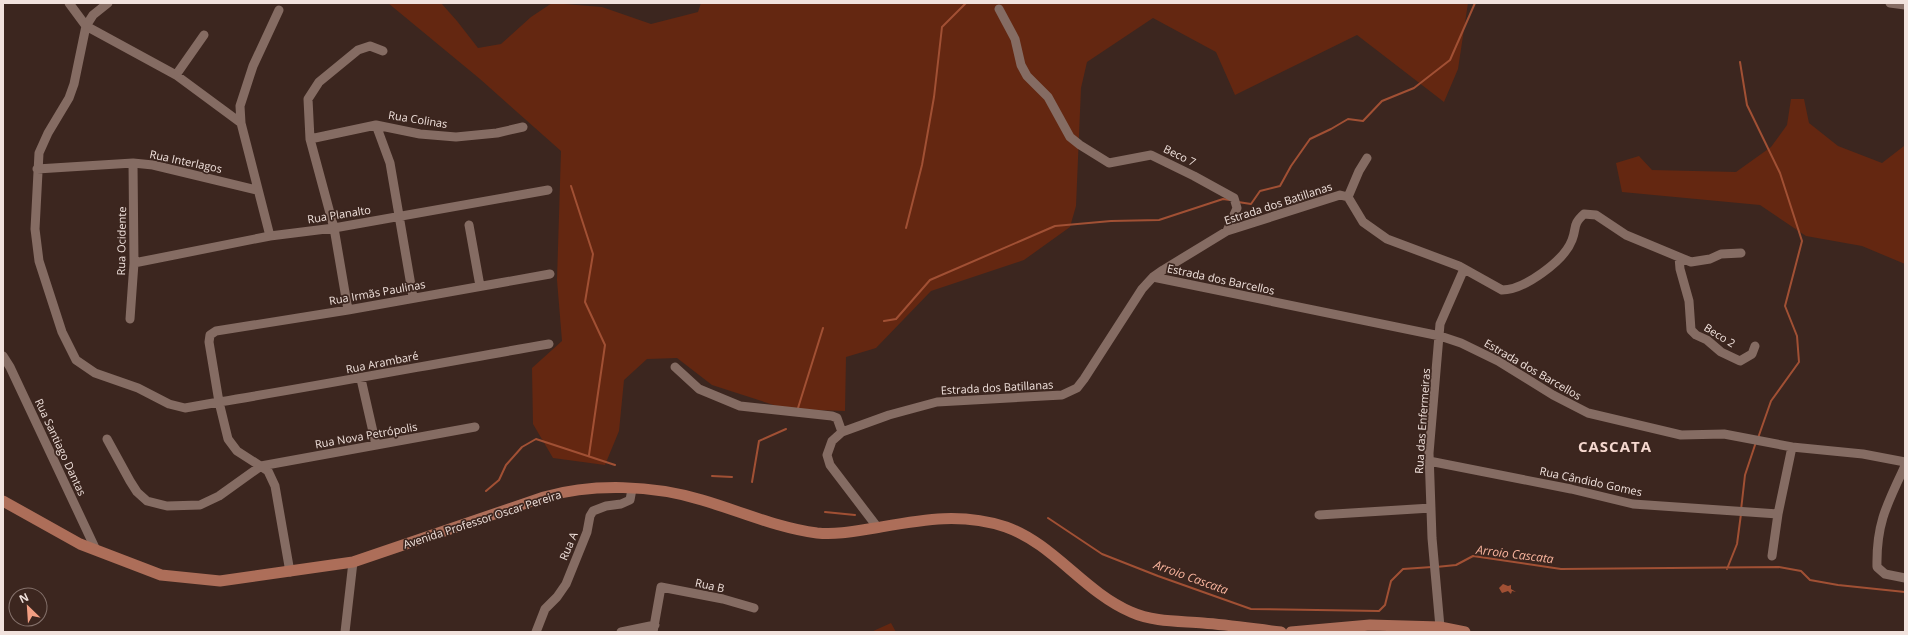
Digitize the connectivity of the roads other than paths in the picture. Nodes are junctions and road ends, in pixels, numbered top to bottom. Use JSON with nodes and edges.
{"nodes":[{"id":1,"x":69,"y":3,"type":"edge"},
{"id":2,"x":108,"y":3,"type":"edge"},
{"id":3,"x":1890,"y":3,"type":"edge"},
{"id":4,"x":1905,"y":5,"type":"edge"},
{"id":5,"x":999,"y":9,"type":"dead end"},
{"id":6,"x":279,"y":10,"type":"dead end"},
{"id":7,"x":86,"y":26,"type":"junction"},
{"id":8,"x":204,"y":34,"type":"dead end"},
{"id":9,"x":383,"y":51,"type":"dead end"},
{"id":10,"x":176,"y":75,"type":"junction"},
{"id":11,"x":241,"y":123,"type":"junction"},
{"id":12,"x":376,"y":125,"type":"junction"},
{"id":13,"x":523,"y":126,"type":"dead end"},
{"id":14,"x":310,"y":139,"type":"junction"},
{"id":15,"x":1367,"y":158,"type":"dead end"},
{"id":16,"x":132,"y":163,"type":"junction"},
{"id":17,"x":37,"y":169,"type":"junction"},
{"id":18,"x":257,"y":190,"type":"junction"},
{"id":19,"x":548,"y":190,"type":"dead end"},
{"id":20,"x":1348,"y":197,"type":"junction"},
{"id":21,"x":400,"y":217,"type":"junction"},
{"id":22,"x":469,"y":225,"type":"dead end"},
{"id":23,"x":334,"y":228,"type":"junction"},
{"id":24,"x":1227,"y":231,"type":"junction"},
{"id":25,"x":270,"y":236,"type":"junction"},
{"id":26,"x":1741,"y":253,"type":"dead end"},
{"id":27,"x":1679,"y":257,"type":"junction"},
{"id":28,"x":134,"y":263,"type":"junction"},
{"id":29,"x":1464,"y":269,"type":"junction"},
{"id":30,"x":550,"y":274,"type":"dead end"},
{"id":31,"x":1153,"y":277,"type":"junction"},
{"id":32,"x":480,"y":286,"type":"junction"},
{"id":33,"x":413,"y":297,"type":"junction"},
{"id":34,"x":348,"y":310,"type":"junction"},
{"id":35,"x":130,"y":319,"type":"dead end"},
{"id":36,"x":1440,"y":336,"type":"junction"},
{"id":37,"x":549,"y":344,"type":"dead end"},
{"id":38,"x":1755,"y":346,"type":"dead end"},
{"id":39,"x":3,"y":356,"type":"edge"},
{"id":40,"x":675,"y":367,"type":"dead end"},
{"id":41,"x":361,"y":379,"type":"junction"},
{"id":42,"x":218,"y":402,"type":"junction"},
{"id":43,"x":475,"y":427,"type":"dead end"},
{"id":44,"x":842,"y":432,"type":"junction"},
{"id":45,"x":107,"y":439,"type":"dead end"},
{"id":46,"x":376,"y":445,"type":"junction"},
{"id":47,"x":1792,"y":447,"type":"junction"},
{"id":48,"x":1429,"y":461,"type":"junction"},
{"id":49,"x":1905,"y":462,"type":"edge"},
{"id":50,"x":261,"y":466,"type":"junction"},
{"id":51,"x":1905,"y":466,"type":"edge"},
{"id":52,"x":632,"y":489,"type":"junction"},
{"id":53,"x":3,"y":501,"type":"edge"},
{"id":54,"x":1431,"y":508,"type":"junction"},
{"id":55,"x":1778,"y":514,"type":"junction"},
{"id":56,"x":1319,"y":515,"type":"dead end"},
{"id":57,"x":878,"y":528,"type":"junction"},
{"id":58,"x":96,"y":550,"type":"junction"},
{"id":59,"x":1772,"y":556,"type":"dead end"},
{"id":60,"x":353,"y":562,"type":"junction"},
{"id":61,"x":290,"y":572,"type":"junction"},
{"id":62,"x":1905,"y":578,"type":"edge"},
{"id":63,"x":754,"y":608,"type":"dead end"},
{"id":64,"x":654,"y":628,"type":"edge"},
{"id":65,"x":1440,"y":628,"type":"junction"},
{"id":66,"x":345,"y":632,"type":"edge"},
{"id":67,"x":536,"y":632,"type":"edge"},
{"id":68,"x":621,"y":632,"type":"edge"},
{"id":69,"x":1280,"y":632,"type":"edge"},
{"id":70,"x":1291,"y":632,"type":"edge"},
{"id":71,"x":1465,"y":632,"type":"edge"}],
"edges":[{"from":1,"to":7,"type":"street"},
{"from":2,"to":7,"type":"street"},
{"from":3,"to":4,"type":"street"},
{"from":5,"to":24,"type":"street","name":"Beco 7"},
{"from":6,"to":11,"type":"street"},
{"from":7,"to":10,"type":"street"},
{"from":7,"to":17,"type":"street","name":"Rua Arambaré"},
{"from":8,"to":10,"type":"street"},
{"from":9,"to":14,"type":"street"},
{"from":10,"to":11,"type":"street"},
{"from":11,"to":18,"type":"street"},
{"from":12,"to":13,"type":"street","name":"Rua Colinas"},
{"from":12,"to":14,"type":"street","name":"Rua Colinas"},
{"from":12,"to":21,"type":"street"},
{"from":14,"to":23,"type":"street"},
{"from":15,"to":20,"type":"street"},
{"from":16,"to":17,"type":"street","name":"Rua Interlagos"},
{"from":16,"to":18,"type":"street","name":"Rua Interlagos"},
{"from":16,"to":28,"type":"street","name":"Rua Ocidente"},
{"from":17,"to":42,"type":"street","name":"Rua Arambaré"},
{"from":18,"to":25,"type":"street"},
{"from":19,"to":21,"type":"street","name":"Rua Planalto"},
{"from":20,"to":24,"type":"street","name":"Estrada dos Batillanas"},
{"from":20,"to":29,"type":"street","name":"Estrada dos Batillanas"},
{"from":21,"to":23,"type":"street","name":"Rua Planalto"},
{"from":21,"to":33,"type":"street"},
{"from":22,"to":32,"type":"street"},
{"from":23,"to":25,"type":"street","name":"Rua Planalto"},
{"from":23,"to":34,"type":"street"},
{"from":24,"to":31,"type":"street","name":"Estrada dos Batillanas"},
{"from":25,"to":28,"type":"street","name":"Rua Planalto"},
{"from":26,"to":27,"type":"street","name":"Estrada dos Batillanas"},
{"from":27,"to":29,"type":"street","name":"Estrada dos Batillanas"},
{"from":27,"to":38,"type":"street","name":"Beco 2"},
{"from":28,"to":35,"type":"street","name":"Rua Ocidente"},
{"from":29,"to":36,"type":"street","name":"Rua das Enfermeiras"},
{"from":30,"to":32,"type":"street","name":"Rua Irmãs Paulinas"},
{"from":31,"to":36,"type":"street","name":"Estrada dos Barcellos"},
{"from":31,"to":44,"type":"street","name":"Estrada dos Batillanas"},
{"from":32,"to":33,"type":"street","name":"Rua Irmãs Paulinas"},
{"from":33,"to":34,"type":"street","name":"Rua Irmãs Paulinas"},
{"from":34,"to":42,"type":"street","name":"Rua Irmãs Paulinas"},
{"from":36,"to":47,"type":"street","name":"Estrada dos Barcellos"},
{"from":36,"to":48,"type":"street","name":"Rua das Enfermeiras"},
{"from":37,"to":41,"type":"street","name":"Rua Arambaré"},
{"from":39,"to":58,"type":"street","name":"Rua Santiago Dantas"},
{"from":40,"to":44,"type":"street"},
{"from":41,"to":42,"type":"street","name":"Rua Arambaré"},
{"from":41,"to":46,"type":"street"},
{"from":42,"to":50,"type":"street"},
{"from":43,"to":46,"type":"street","name":"Rua Nova Petrópolis"},
{"from":44,"to":57,"type":"street"},
{"from":45,"to":50,"type":"street"},
{"from":46,"to":50,"type":"street","name":"Rua Nova Petrópolis"},
{"from":47,"to":49,"type":"street","name":"Estrada dos Barcellos"},
{"from":47,"to":55,"type":"street"},
{"from":48,"to":54,"type":"street","name":"Rua das Enfermeiras"},
{"from":48,"to":55,"type":"street","name":"Rua Cândido Gomes"},
{"from":50,"to":61,"type":"street"},
{"from":51,"to":62,"type":"street"},
{"from":52,"to":57,"type":"main road","name":"Avenida Professor Oscar Pereira"},
{"from":52,"to":60,"type":"main road","name":"Avenida Professor Oscar Pereira"},
{"from":52,"to":67,"type":"street","name":"Rua A"},
{"from":53,"to":58,"type":"main road","name":"Avenida Professor Oscar Pereira"},
{"from":54,"to":56,"type":"street"},
{"from":54,"to":65,"type":"street","name":"Rua das Enfermeiras"},
{"from":55,"to":59,"type":"street"},
{"from":57,"to":69,"type":"main road","name":"Avenida Professor Oscar Pereira"},
{"from":58,"to":61,"type":"main road","name":"Avenida Professor Oscar Pereira"},
{"from":60,"to":61,"type":"main road","name":"Avenida Professor Oscar Pereira"},
{"from":60,"to":66,"type":"street"},
{"from":63,"to":64,"type":"street","name":"Rua B"},
{"from":64,"to":68,"type":"street"},
{"from":65,"to":70,"type":"main road"},
{"from":65,"to":71,"type":"main road"}]}
